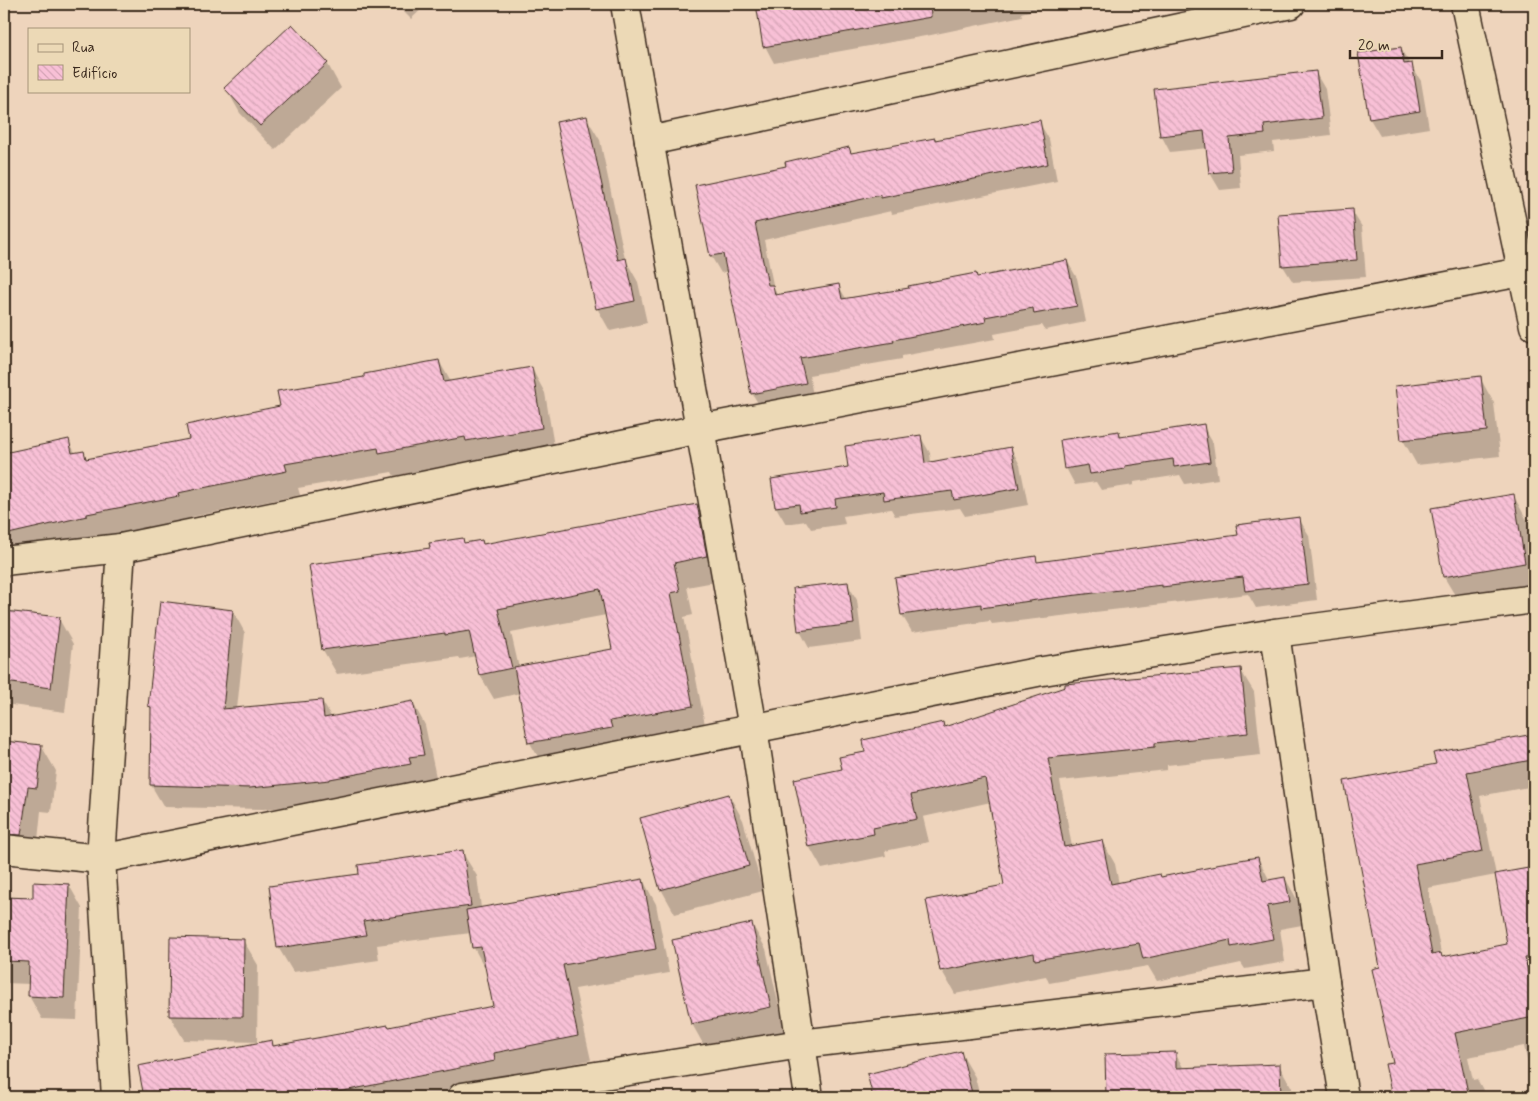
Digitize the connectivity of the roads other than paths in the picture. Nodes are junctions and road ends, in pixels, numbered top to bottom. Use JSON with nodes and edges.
{"nodes":[{"id":1,"x":624,"y":4,"type":"edge"},
{"id":2,"x":1291,"y":4,"type":"edge"},
{"id":3,"x":1464,"y":4,"type":"edge"},
{"id":4,"x":649,"y":141,"type":"junction"},
{"id":5,"x":1521,"y":272,"type":"junction"},
{"id":6,"x":1534,"y":326,"type":"edge"},
{"id":7,"x":700,"y":429,"type":"junction"},
{"id":8,"x":121,"y":548,"type":"junction"},
{"id":9,"x":4,"y":561,"type":"edge"},
{"id":10,"x":1534,"y":600,"type":"edge"},
{"id":11,"x":1275,"y":633,"type":"junction"},
{"id":12,"x":753,"y":728,"type":"junction"},
{"id":13,"x":4,"y":849,"type":"edge"},
{"id":14,"x":101,"y":859,"type":"junction"},
{"id":15,"x":1325,"y":982,"type":"junction"},
{"id":16,"x":801,"y":1044,"type":"junction"},
{"id":17,"x":116,"y":1097,"type":"edge"},
{"id":18,"x":462,"y":1097,"type":"edge"},
{"id":19,"x":810,"y":1097,"type":"edge"},
{"id":20,"x":1344,"y":1097,"type":"edge"}],
"edges":[{"from":1,"to":4,"type":"street"},
{"from":2,"to":4,"type":"street"},
{"from":3,"to":5,"type":"street"},
{"from":4,"to":7,"type":"street"},
{"from":5,"to":6,"type":"street"},
{"from":5,"to":7,"type":"street"},
{"from":7,"to":8,"type":"street"},
{"from":7,"to":12,"type":"street"},
{"from":8,"to":9,"type":"street"},
{"from":8,"to":14,"type":"street"},
{"from":10,"to":11,"type":"street"},
{"from":11,"to":12,"type":"street"},
{"from":11,"to":15,"type":"street"},
{"from":12,"to":14,"type":"street"},
{"from":12,"to":16,"type":"street"},
{"from":13,"to":14,"type":"street"},
{"from":14,"to":17,"type":"street"},
{"from":15,"to":16,"type":"street"},
{"from":15,"to":20,"type":"street"},
{"from":16,"to":18,"type":"street"},
{"from":16,"to":19,"type":"street"}]}
